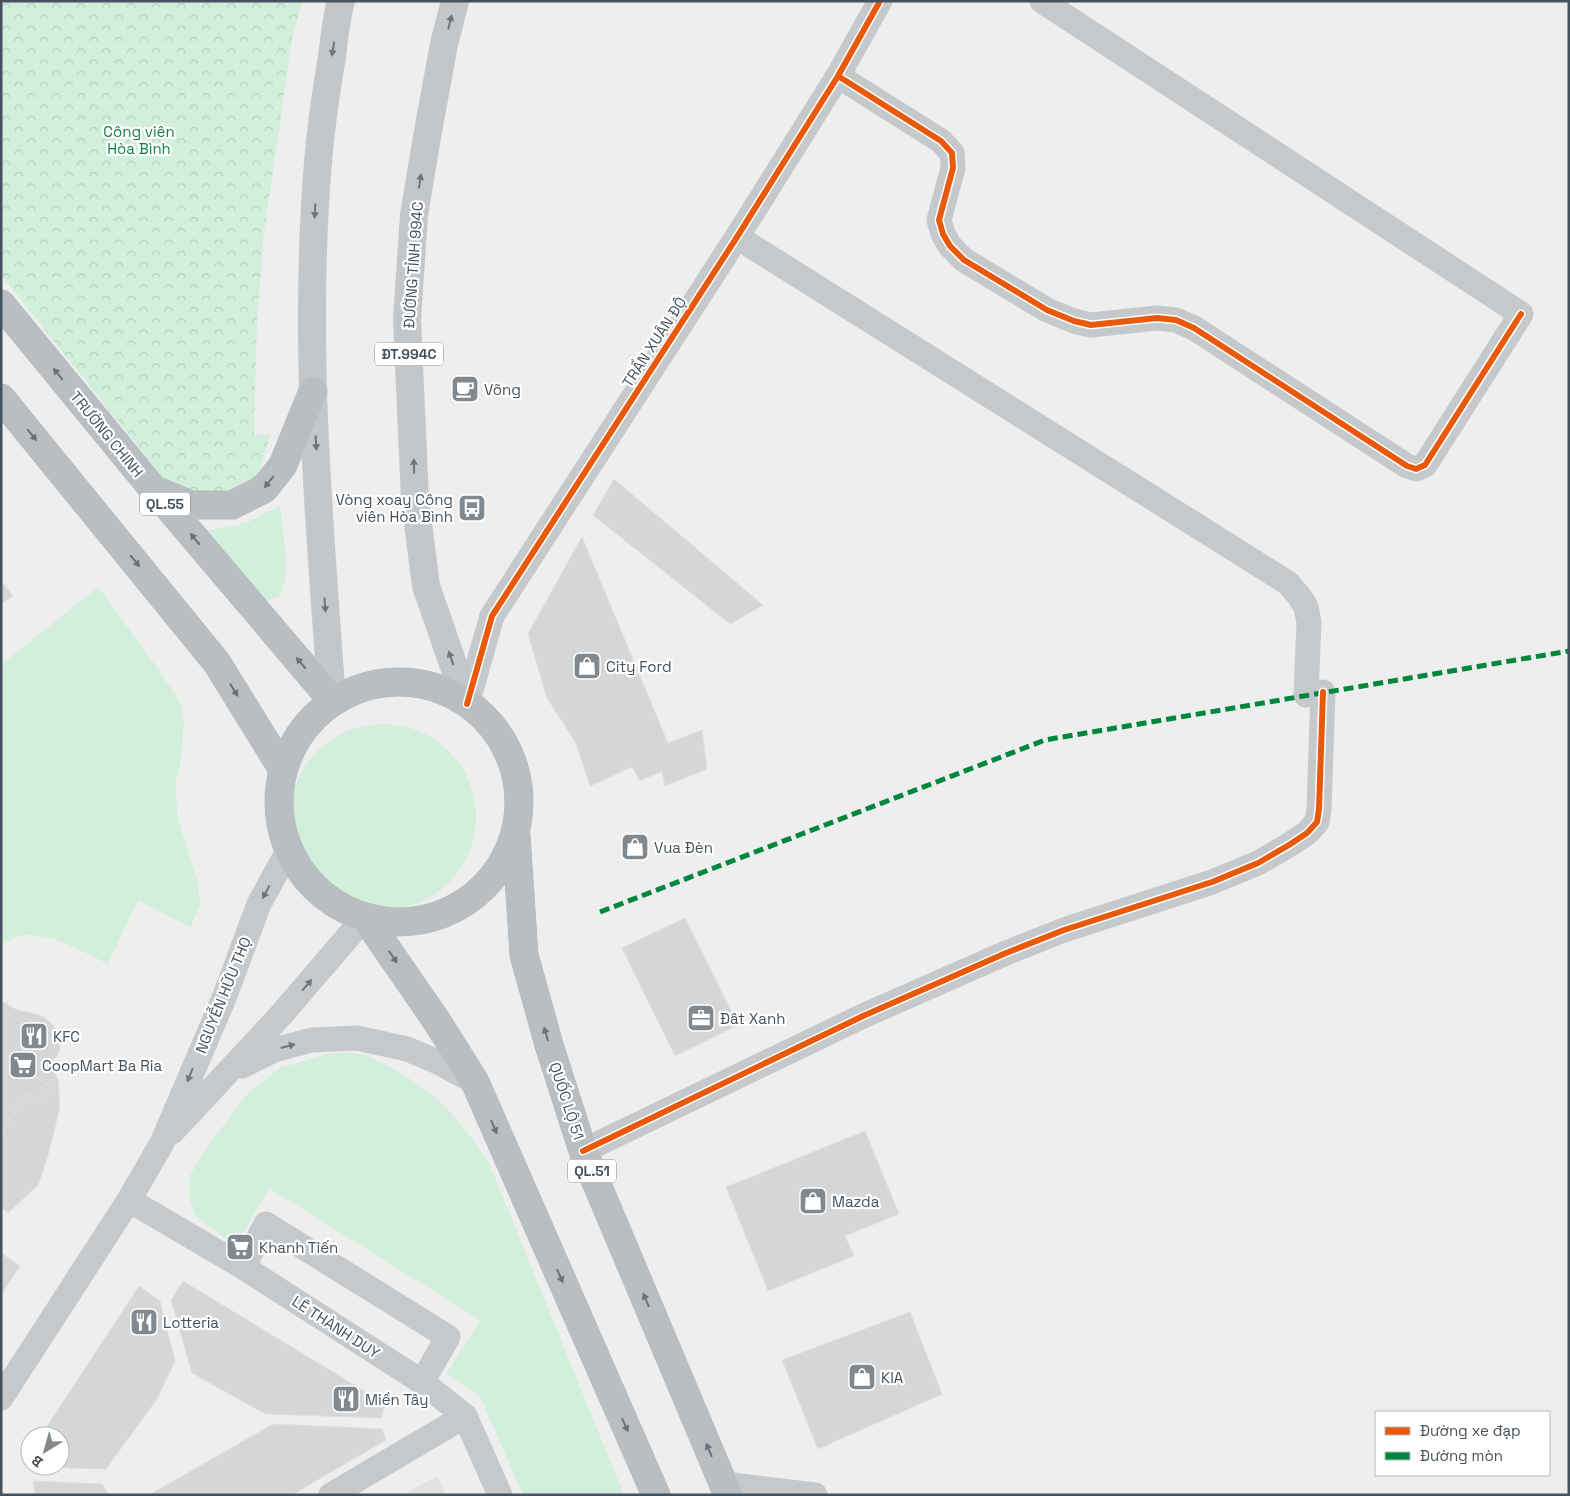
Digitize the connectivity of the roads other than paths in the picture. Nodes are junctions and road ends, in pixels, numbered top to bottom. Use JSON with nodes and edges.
{"nodes":[{"id":1,"x":341,"y":1,"type":"edge"},
{"id":2,"x":455,"y":1,"type":"edge"},
{"id":3,"x":880,"y":1,"type":"edge"},
{"id":4,"x":1042,"y":1,"type":"edge"},
{"id":5,"x":838,"y":76,"type":"junction"},
{"id":6,"x":738,"y":236,"type":"junction"},
{"id":7,"x":1,"y":304,"type":"edge"},
{"id":8,"x":313,"y":391,"type":"junction"},
{"id":9,"x":1,"y":398,"type":"edge"},
{"id":10,"x":153,"y":489,"type":"junction"},
{"id":11,"x":332,"y":700,"type":"junction"},
{"id":12,"x":467,"y":704,"type":"junction"},
{"id":13,"x":283,"y":770,"type":"junction"},
{"id":14,"x":516,"y":831,"type":"junction"},
{"id":15,"x":288,"y":849,"type":"junction"},
{"id":16,"x":365,"y":917,"type":"junction"},
{"id":17,"x":228,"y":1073,"type":"junction"},
{"id":18,"x":475,"y":1082,"type":"junction"},
{"id":19,"x":162,"y":1143,"type":"junction"},
{"id":20,"x":583,"y":1151,"type":"junction"},
{"id":21,"x":129,"y":1200,"type":"junction"},
{"id":22,"x":243,"y":1267,"type":"junction"},
{"id":23,"x":422,"y":1382,"type":"junction"},
{"id":24,"x":1,"y":1398,"type":"edge"},
{"id":25,"x":465,"y":1416,"type":"junction"},
{"id":26,"x":726,"y":1489,"type":"edge"},
{"id":27,"x":331,"y":1495,"type":"edge"},
{"id":28,"x":500,"y":1495,"type":"edge"},
{"id":29,"x":656,"y":1495,"type":"edge"},
{"id":30,"x":815,"y":1495,"type":"edge"}],
"edges":[{"from":1,"to":8,"type":"main road","one_way":true},
{"from":12,"to":2,"type":"main road","name":"ĐƯỜNG TỈNH 994C","number":"ĐT.994C","one_way":true},
{"from":3,"to":5,"type":"street","name":"TRẦN XUÂN ĐỘ"},
{"from":4,"to":5,"type":"street"},
{"from":5,"to":6,"type":"street","name":"TRẦN XUÂN ĐỘ"},
{"from":6,"to":12,"type":"street","name":"TRẦN XUÂN ĐỘ"},
{"from":6,"to":20,"type":"street"},
{"from":10,"to":7,"type":"highway","name":"TRƯỜNG CHINH","number":"QL.55","one_way":true},
{"from":8,"to":10,"type":"highway","one_way":true},
{"from":8,"to":11,"type":"main road","one_way":true},
{"from":9,"to":13,"type":"highway","one_way":true},
{"from":11,"to":10,"type":"highway","name":"TRƯỜNG CHINH","number":"QL.55","one_way":true},
{"from":11,"to":12,"type":"highway"},
{"from":11,"to":13,"type":"highway"},
{"from":12,"to":14,"type":"highway"},
{"from":13,"to":15,"type":"highway"},
{"from":14,"to":16,"type":"highway"},
{"from":20,"to":14,"type":"highway","name":"QUỐC LỘ 51","number":"QL.51","one_way":true},
{"from":15,"to":16,"type":"highway"},
{"from":15,"to":19,"type":"street","name":"NGUYỄN HỮU THỌ","one_way":true},
{"from":17,"to":16,"type":"street","name":"NGUYỄN HỮU THỌ","one_way":true},
{"from":16,"to":18,"type":"highway","one_way":true},
{"from":17,"to":18,"type":"street","one_way":true},
{"from":17,"to":19,"type":"street","name":"NGUYỄN HỮU THỌ"},
{"from":18,"to":29,"type":"highway","one_way":true},
{"from":19,"to":21,"type":"street","name":"NGUYỄN HỮU THỌ"},
{"from":26,"to":20,"type":"highway","name":"QUỐC LỘ 51","number":"QL.51","one_way":true},
{"from":21,"to":22,"type":"street","name":"LÊ THÀNH DUY"},
{"from":21,"to":24,"type":"street","name":"NGUYỄN HỮU THỌ"},
{"from":22,"to":23,"type":"street","name":"LÊ THÀNH DUY"},
{"from":22,"to":23,"type":"street"},
{"from":23,"to":25,"type":"street","name":"LÊ THÀNH DUY"},
{"from":25,"to":27,"type":"street"},
{"from":25,"to":28,"type":"street","name":"LÊ THÀNH DUY"},
{"from":26,"to":30,"type":"street"}]}
